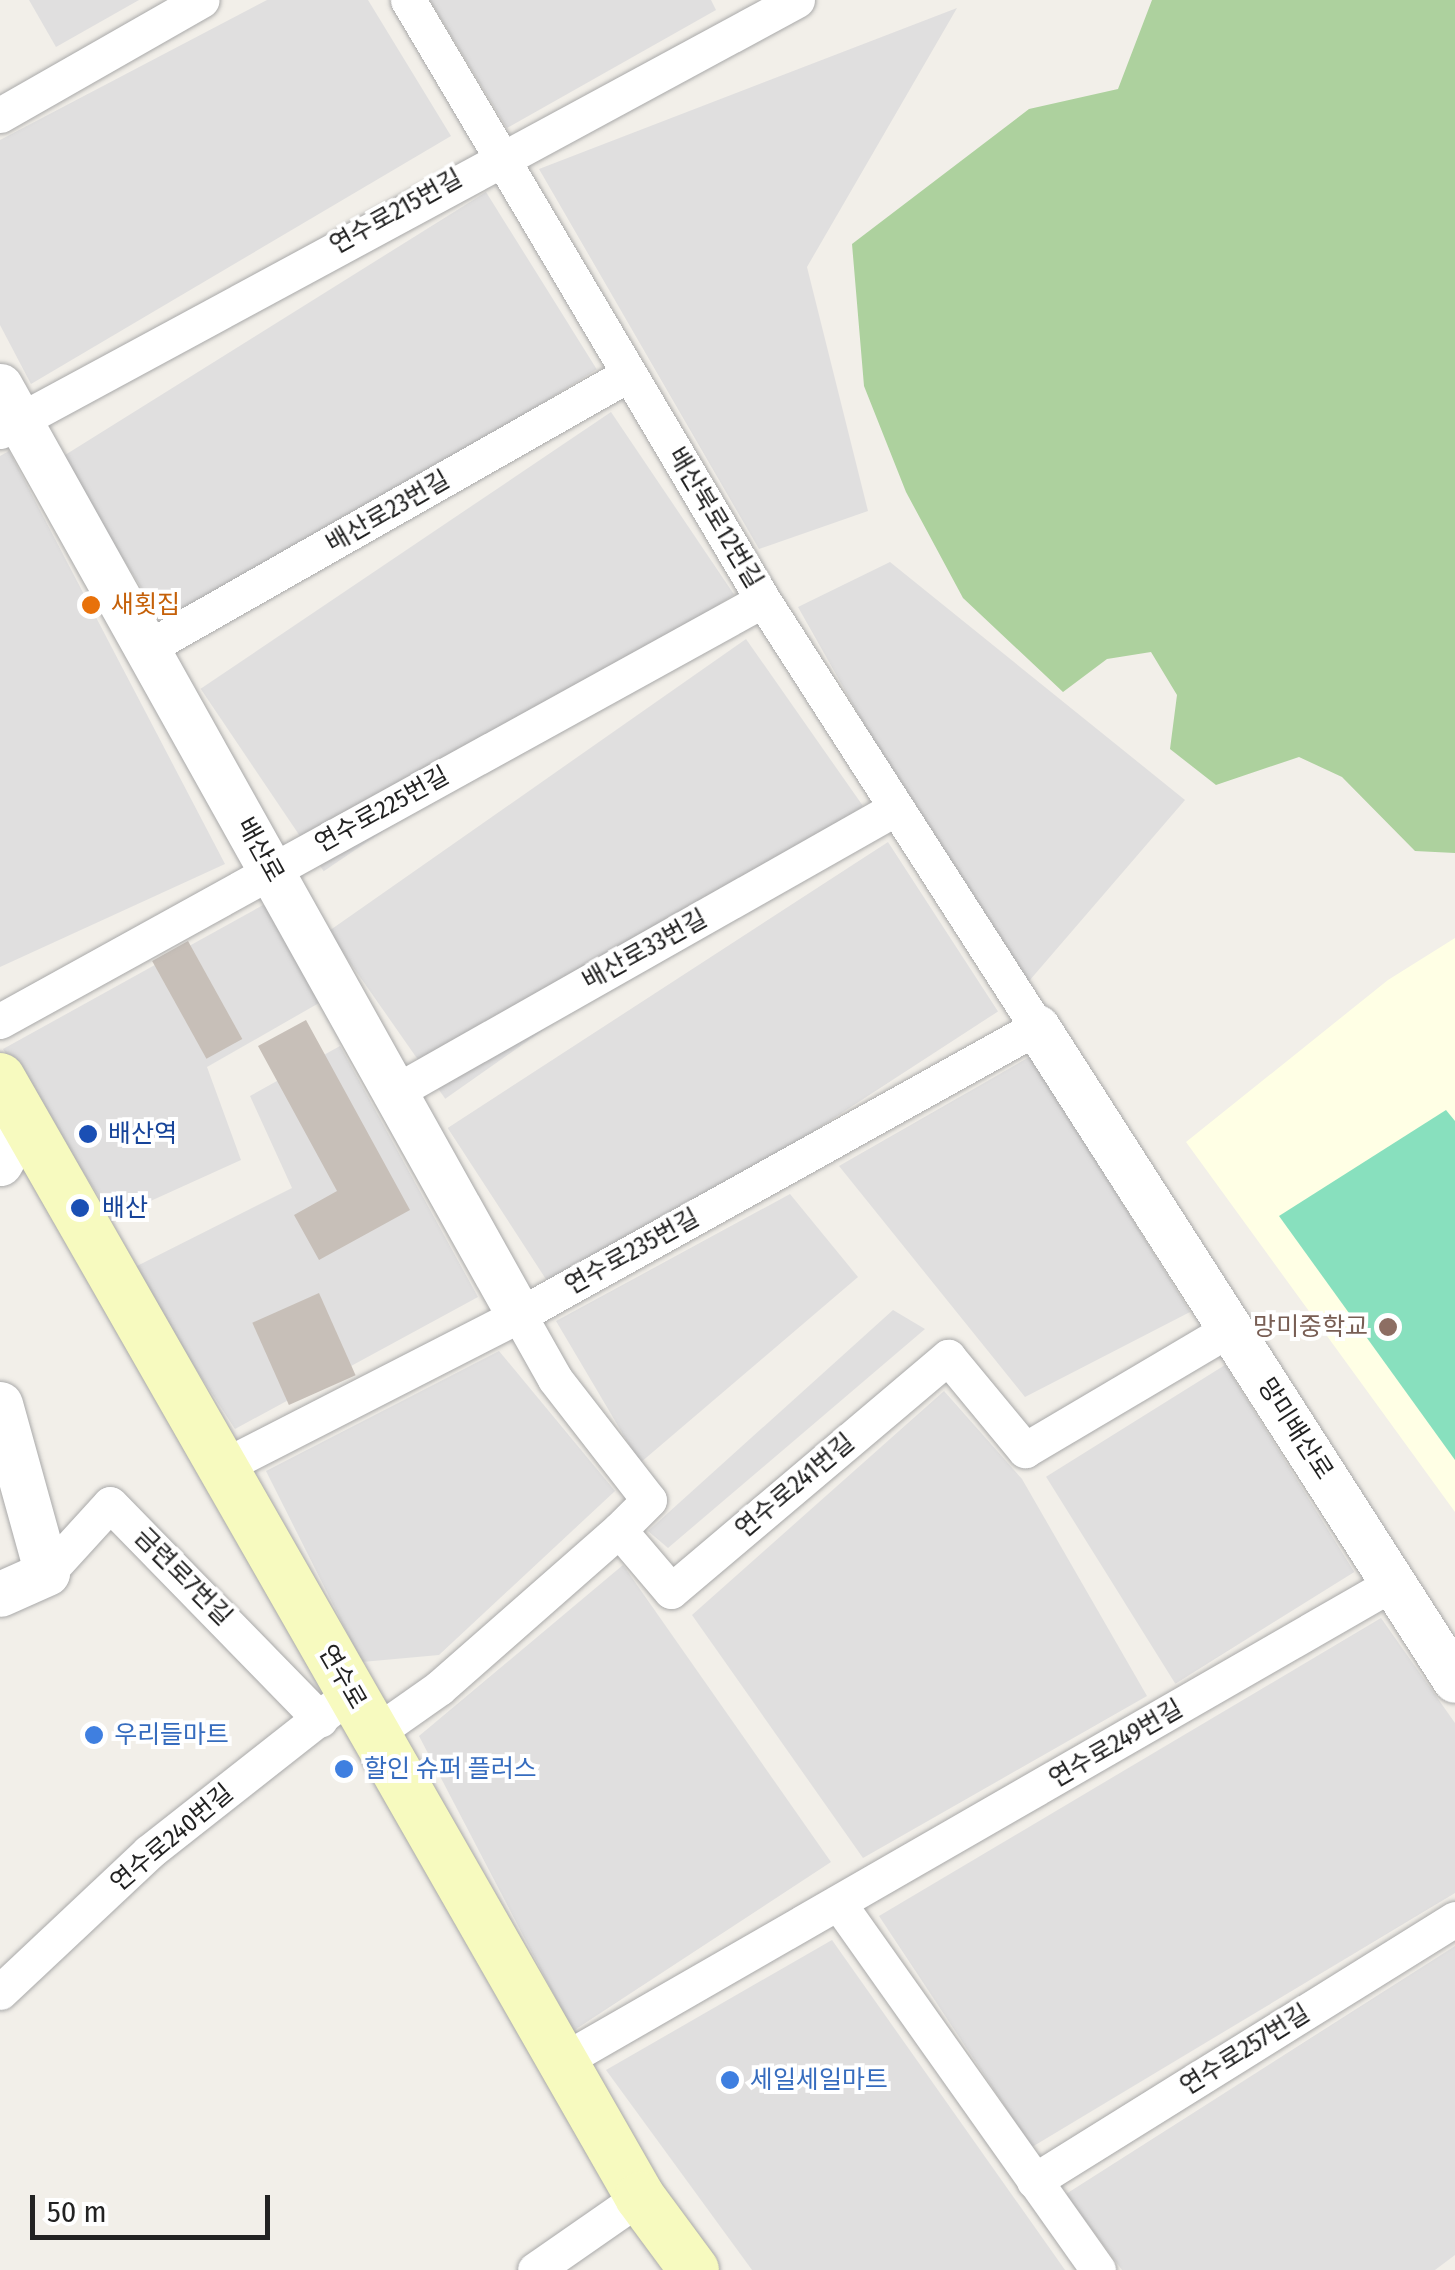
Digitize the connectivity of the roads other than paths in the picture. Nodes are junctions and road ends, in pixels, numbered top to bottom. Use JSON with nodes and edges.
{"nodes":[{"id":1,"x":202,"y":0,"type":"edge"},
{"id":2,"x":408,"y":0,"type":"edge"},
{"id":3,"x":797,"y":0,"type":"edge"},
{"id":4,"x":738,"y":12,"type":"edge"},
{"id":5,"x":0,"y":115,"type":"edge"},
{"id":6,"x":500,"y":155,"type":"junction"},
{"id":7,"x":629,"y":374,"type":"junction"},
{"id":8,"x":6,"y":412,"type":"edge"},
{"id":9,"x":763,"y":600,"type":"junction"},
{"id":10,"x":146,"y":648,"type":"junction"},
{"id":11,"x":896,"y":808,"type":"junction"},
{"id":12,"x":271,"y":871,"type":"junction"},
{"id":13,"x":0,"y":1021,"type":"edge"},
{"id":14,"x":1037,"y":1027,"type":"junction"},
{"id":15,"x":7,"y":1092,"type":"edge"},
{"id":16,"x":395,"y":1092,"type":"junction"},
{"id":17,"x":0,"y":1162,"type":"edge"},
{"id":18,"x":520,"y":1315,"type":"junction"},
{"id":19,"x":1230,"y":1329,"type":"junction"},
{"id":20,"x":0,"y":1404,"type":"edge"},
{"id":21,"x":222,"y":1467,"type":"junction"},
{"id":22,"x":618,"y":1530,"type":"junction"},
{"id":23,"x":48,"y":1572,"type":"junction"},
{"id":24,"x":1393,"y":1583,"type":"junction"},
{"id":25,"x":0,"y":1594,"type":"edge"},
{"id":26,"x":1455,"y":1680,"type":"edge"},
{"id":27,"x":349,"y":1715,"type":"junction"},
{"id":28,"x":838,"y":1904,"type":"junction"},
{"id":29,"x":1455,"y":1919,"type":"edge"},
{"id":30,"x":0,"y":1992,"type":"edge"},
{"id":31,"x":562,"y":2061,"type":"junction"},
{"id":32,"x":1034,"y":2180,"type":"junction"},
{"id":33,"x":640,"y":2197,"type":"junction"},
{"id":34,"x":536,"y":2270,"type":"edge"},
{"id":35,"x":694,"y":2270,"type":"edge"},
{"id":36,"x":1098,"y":2270,"type":"edge"}],
"edges":[{"from":1,"to":5,"type":"street"},
{"from":2,"to":6,"type":"street","name":"배산북로12번길"},
{"from":3,"to":4,"type":"street","name":"연수로215번길"},
{"from":4,"to":6,"type":"street","name":"연수로215번길"},
{"from":6,"to":7,"type":"street","name":"배산북로12번길"},
{"from":6,"to":8,"type":"street","name":"연수로215번길"},
{"from":7,"to":9,"type":"street","name":"배산북로12번길"},
{"from":7,"to":10,"type":"street","name":"배산로23번길"},
{"from":8,"to":10,"type":"street","name":"배산로"},
{"from":9,"to":11,"type":"street","name":"배산북로12번길"},
{"from":9,"to":12,"type":"street","name":"연수로225번길"},
{"from":10,"to":12,"type":"street","name":"배산로"},
{"from":11,"to":14,"type":"street","name":"배산북로12번길"},
{"from":11,"to":16,"type":"street","name":"배산로33번길"},
{"from":12,"to":13,"type":"street","name":"연수로225번길"},
{"from":12,"to":16,"type":"street","name":"배산로"},
{"from":14,"to":18,"type":"street","name":"연수로235번길"},
{"from":14,"to":19,"type":"street","name":"망미배산로"},
{"from":15,"to":17,"type":"street"},
{"from":15,"to":21,"type":"main road","name":"연수로"},
{"from":16,"to":18,"type":"street","name":"배산로"},
{"from":18,"to":21,"type":"street","name":"연수로235번길"},
{"from":18,"to":22,"type":"street"},
{"from":19,"to":22,"type":"street","name":"연수로241번길"},
{"from":19,"to":24,"type":"street","name":"망미배산로"},
{"from":20,"to":23,"type":"street"},
{"from":21,"to":27,"type":"main road","name":"연수로"},
{"from":22,"to":27,"type":"street"},
{"from":23,"to":25,"type":"street"},
{"from":23,"to":27,"type":"street","name":"금련로7번길"},
{"from":24,"to":26,"type":"street","name":"망미배산로"},
{"from":24,"to":28,"type":"street","name":"연수로249번길"},
{"from":27,"to":30,"type":"street","name":"연수로240번길"},
{"from":27,"to":31,"type":"main road","name":"연수로"},
{"from":28,"to":31,"type":"street","name":"연수로249번길"},
{"from":28,"to":32,"type":"street"},
{"from":29,"to":32,"type":"street","name":"연수로257번길"},
{"from":31,"to":33,"type":"main road","name":"연수로"},
{"from":32,"to":36,"type":"street"},
{"from":33,"to":34,"type":"street"},
{"from":33,"to":35,"type":"main road","name":"연수로"}]}
